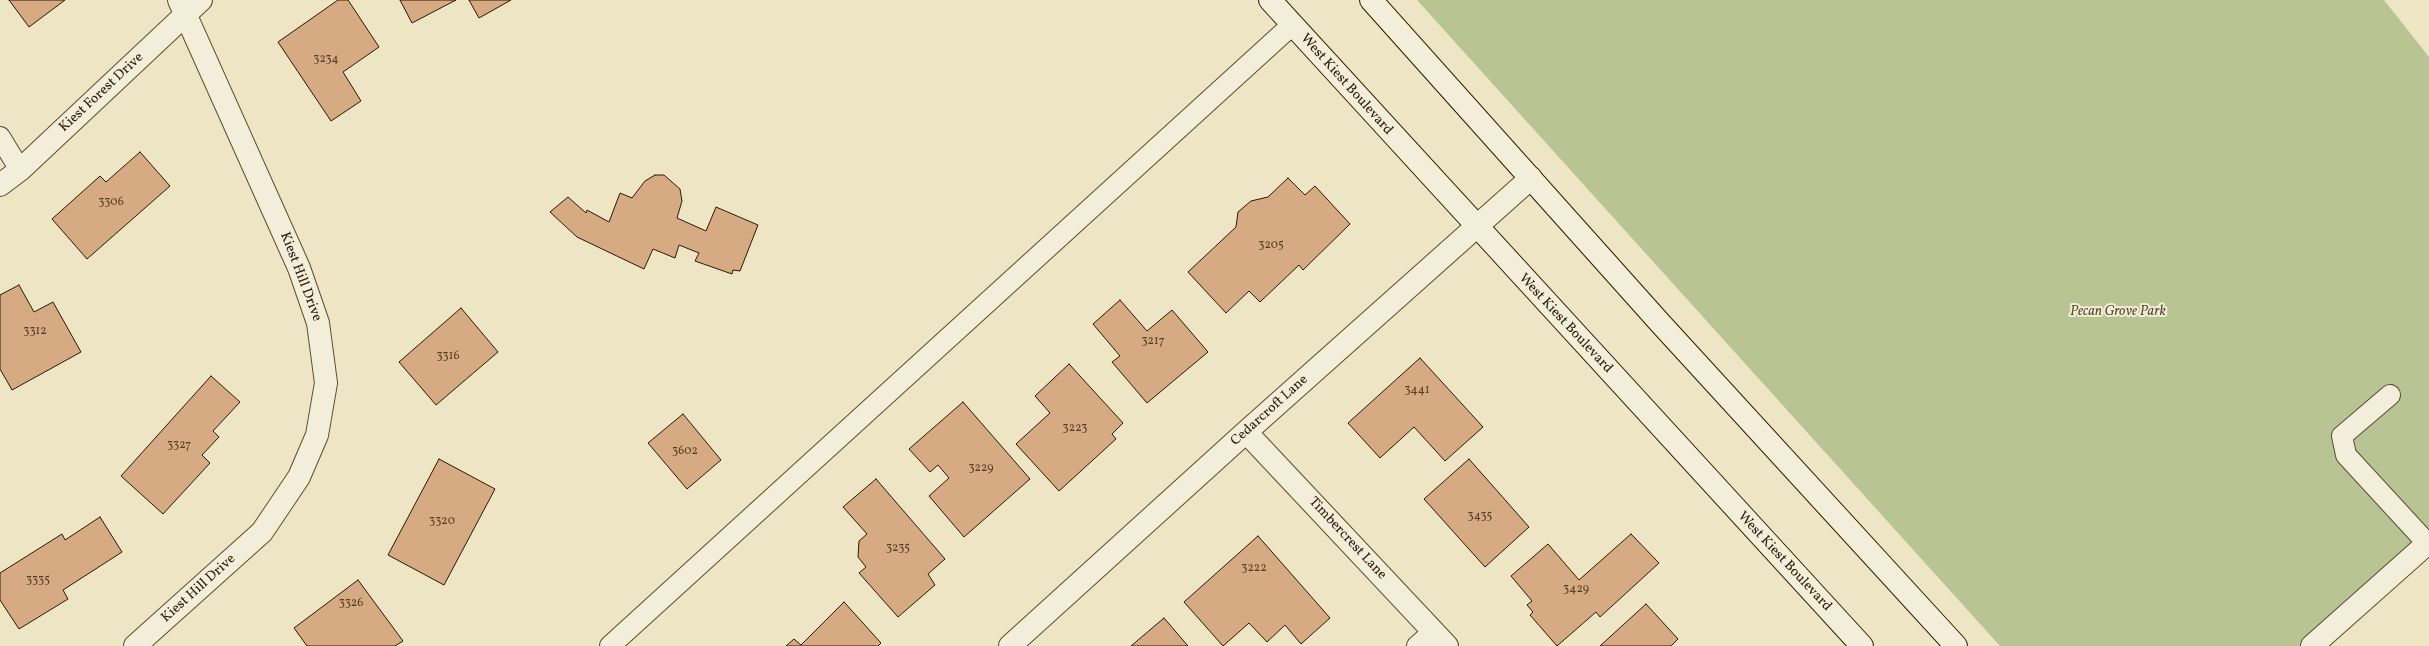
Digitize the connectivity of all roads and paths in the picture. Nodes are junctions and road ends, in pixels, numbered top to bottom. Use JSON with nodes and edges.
{"nodes":[{"id":1,"x":201,"y":0,"type":"edge"},
{"id":2,"x":1270,"y":0,"type":"edge"},
{"id":3,"x":1371,"y":0,"type":"edge"},
{"id":4,"x":182,"y":7,"type":"edge"},
{"id":5,"x":1292,"y":25,"type":"junction"},
{"id":6,"x":0,"y":137,"type":"edge"},
{"id":7,"x":20,"y":170,"type":"junction"},
{"id":8,"x":1531,"y":178,"type":"junction"},
{"id":9,"x":0,"y":185,"type":"edge"},
{"id":10,"x":1477,"y":228,"type":"junction"},
{"id":11,"x":2390,"y":395,"type":"dead end"},
{"id":12,"x":1246,"y":432,"type":"junction"},
{"id":13,"x":2428,"y":542,"type":"edge"},
{"id":14,"x":1440,"y":639,"type":"edge"},
{"id":15,"x":135,"y":646,"type":"edge"},
{"id":16,"x":610,"y":646,"type":"edge"},
{"id":17,"x":1010,"y":646,"type":"edge"},
{"id":18,"x":1418,"y":646,"type":"edge"},
{"id":19,"x":1862,"y":646,"type":"edge"},
{"id":20,"x":1956,"y":646,"type":"edge"},
{"id":21,"x":2312,"y":646,"type":"edge"}],
"edges":[{"from":1,"to":4,"type":"street","name":"Kiest Forest Drive"},
{"from":2,"to":5,"type":"street","name":"West Kiest Boulevard"},
{"from":3,"to":8,"type":"street"},
{"from":4,"to":7,"type":"street","name":"Kiest Forest Drive"},
{"from":4,"to":15,"type":"street","name":"Kiest Hill Drive"},
{"from":5,"to":10,"type":"street","name":"West Kiest Boulevard"},
{"from":5,"to":16,"type":"lane"},
{"from":6,"to":7,"type":"lane"},
{"from":7,"to":9,"type":"street","name":"Kiest Forest Drive"},
{"from":8,"to":10,"type":"street","name":"Cedarcroft Lane"},
{"from":8,"to":20,"type":"street"},
{"from":10,"to":12,"type":"street","name":"Cedarcroft Lane"},
{"from":10,"to":19,"type":"street","name":"West Kiest Boulevard"},
{"from":11,"to":13,"type":"lane"},
{"from":12,"to":14,"type":"street","name":"Timbercrest Lane"},
{"from":12,"to":17,"type":"street","name":"Cedarcroft Lane"},
{"from":13,"to":21,"type":"street"},
{"from":14,"to":18,"type":"lane"}]}
